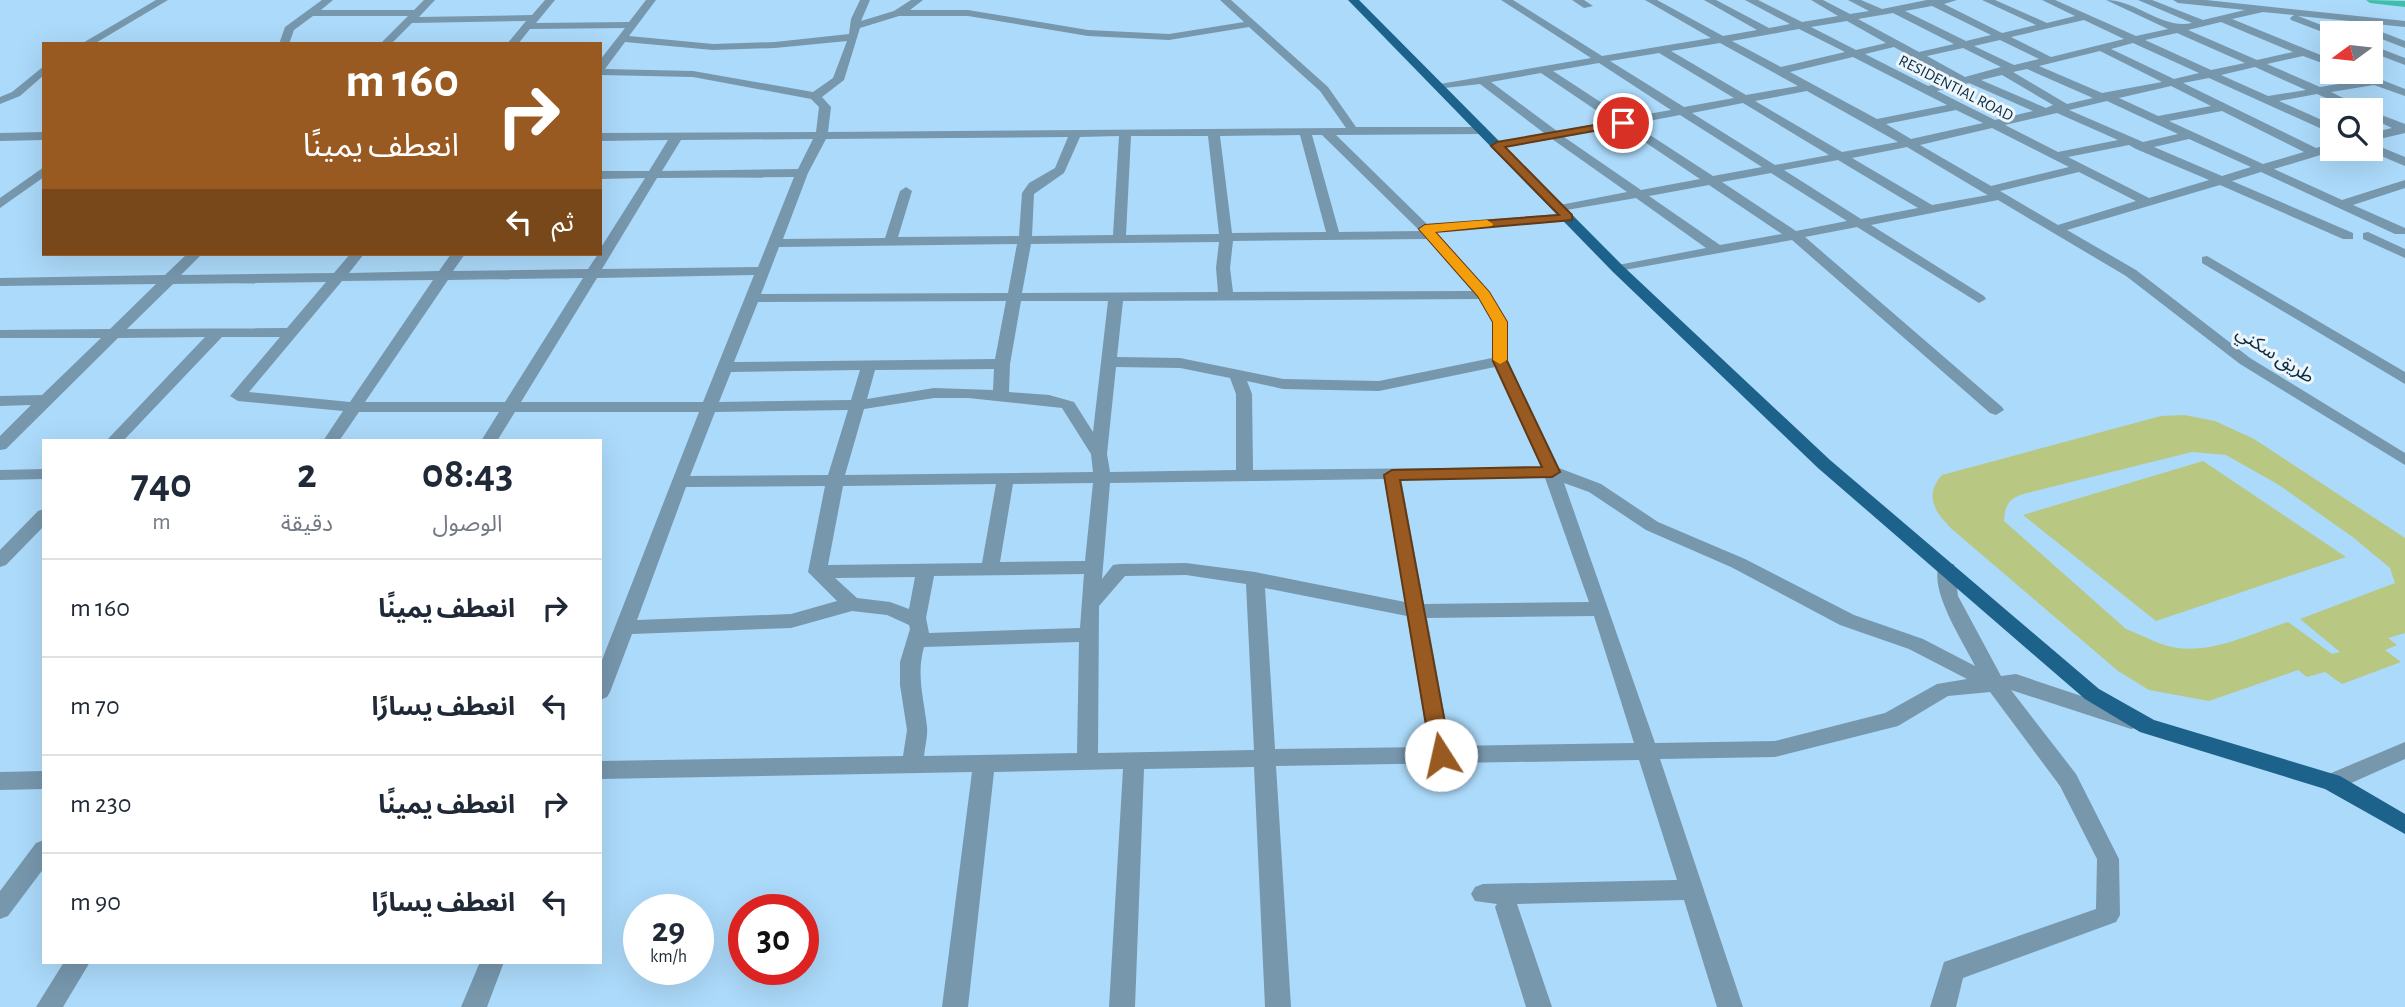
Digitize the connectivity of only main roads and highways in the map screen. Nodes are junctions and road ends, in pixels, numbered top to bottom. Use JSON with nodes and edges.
{"nodes":[{"id":1,"x":1353,"y":0,"type":"edge"},
{"id":2,"x":2405,"y":825,"type":"edge"}],
"edges":[{"from":1,"to":2,"type":"main road"}]}
